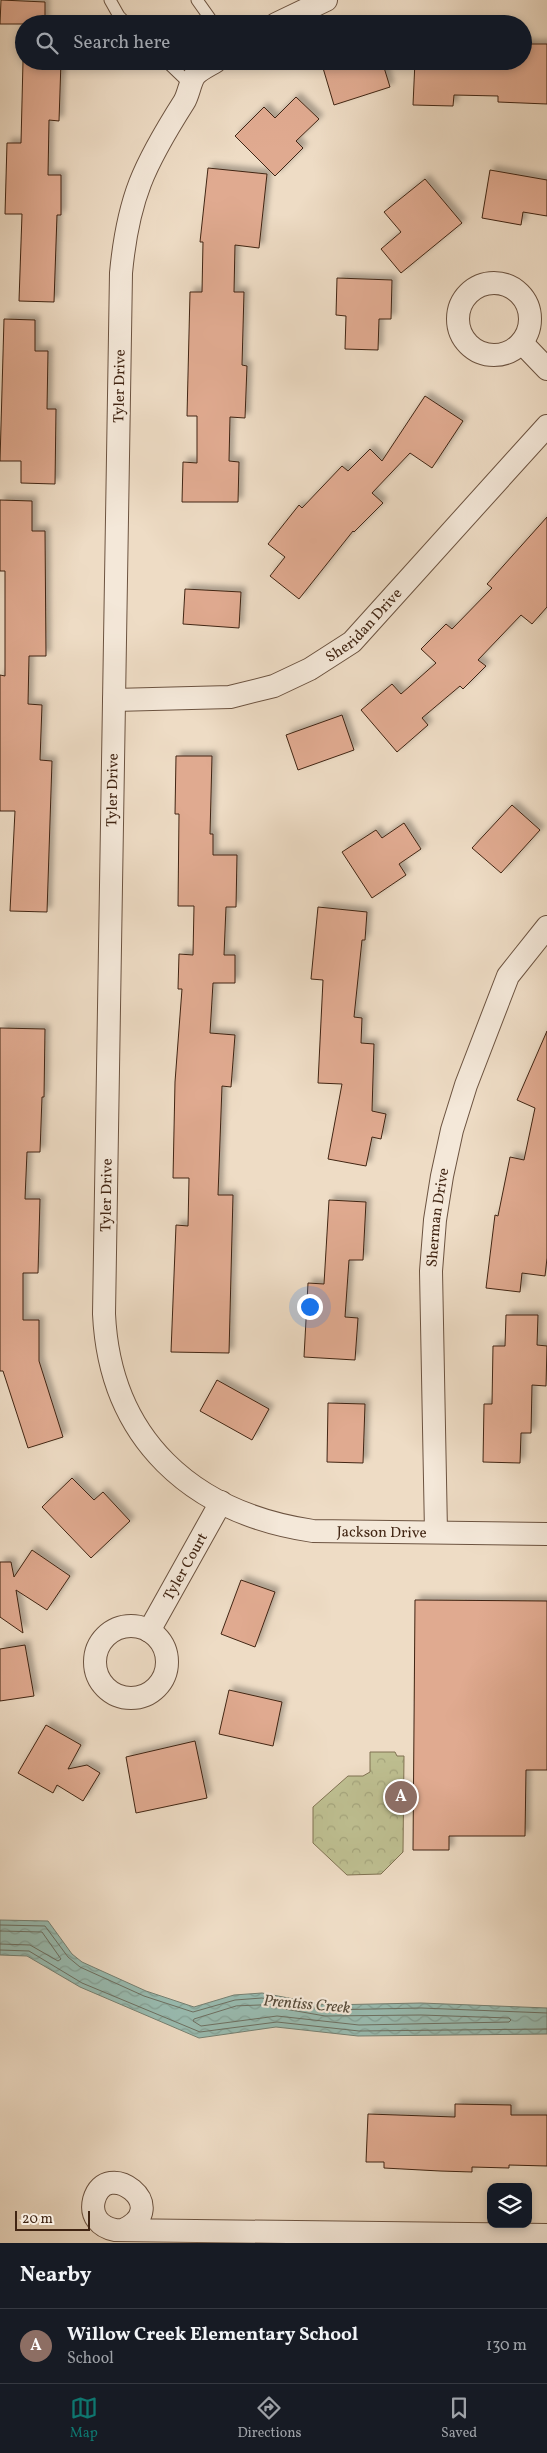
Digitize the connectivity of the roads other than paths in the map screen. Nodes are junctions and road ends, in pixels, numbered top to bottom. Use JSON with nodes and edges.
{"nodes":[{"id":1,"x":110,"y":0,"type":"edge"},
{"id":2,"x":197,"y":0,"type":"edge"},
{"id":3,"x":326,"y":0,"type":"edge"},
{"id":4,"x":118,"y":15,"type":"edge"},
{"id":5,"x":208,"y":15,"type":"edge"},
{"id":6,"x":295,"y":15,"type":"edge"},
{"id":7,"x":175,"y":70,"type":"edge"},
{"id":8,"x":202,"y":70,"type":"edge"},
{"id":9,"x":191,"y":85,"type":"junction"},
{"id":10,"x":522,"y":343,"type":"dead end"},
{"id":11,"x":547,"y":369,"type":"edge"},
{"id":12,"x":547,"y":426,"type":"edge"},
{"id":13,"x":114,"y":700,"type":"junction"},
{"id":14,"x":547,"y":927,"type":"edge"},
{"id":15,"x":221,"y":1502,"type":"junction"},
{"id":16,"x":436,"y":1532,"type":"junction"},
{"id":17,"x":547,"y":1534,"type":"edge"},
{"id":18,"x":149,"y":1631,"type":"dead end"},
{"id":19,"x":123,"y":2230,"type":"dead end"},
{"id":20,"x":547,"y":2235,"type":"edge"},
{"id":21,"x":473,"y":2239,"type":"edge"}],
"edges":[{"from":1,"to":4,"type":"lane"},
{"from":2,"to":5,"type":"lane"},
{"from":3,"to":6,"type":"street"},
{"from":7,"to":9,"type":"lane"},
{"from":8,"to":9,"type":"street","name":"Tyler Drive"},
{"from":9,"to":13,"type":"street","name":"Tyler Drive"},
{"from":10,"to":11,"type":"street"},
{"from":12,"to":13,"type":"street","name":"Sheridan Drive"},
{"from":13,"to":15,"type":"street","name":"Tyler Drive"},
{"from":14,"to":16,"type":"street","name":"Sherman Drive"},
{"from":15,"to":16,"type":"street","name":"Jackson Drive"},
{"from":15,"to":18,"type":"street","name":"Tyler Court"},
{"from":16,"to":17,"type":"street","name":"Jackson Drive"},
{"from":19,"to":21,"type":"street"},
{"from":20,"to":21,"type":"street"}]}
